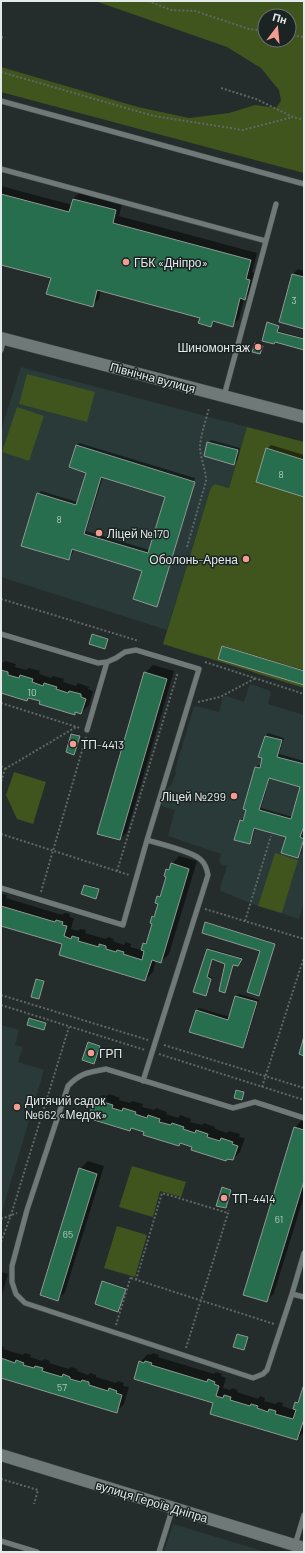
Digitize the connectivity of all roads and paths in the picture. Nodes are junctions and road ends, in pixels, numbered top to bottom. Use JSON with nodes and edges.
{"nodes":[{"id":1,"x":148,"y":1,"type":"edge"},
{"id":2,"x":257,"y":30,"type":"edge"},
{"id":3,"x":1,"y":38,"type":"edge"},
{"id":4,"x":5,"y":38,"type":"dead end"},
{"id":5,"x":1,"y":72,"type":"edge"},
{"id":6,"x":221,"y":88,"type":"dead end"},
{"id":7,"x":1,"y":101,"type":"edge"},
{"id":8,"x":293,"y":117,"type":"junction"},
{"id":9,"x":304,"y":120,"type":"edge"},
{"id":10,"x":1,"y":170,"type":"edge"},
{"id":11,"x":304,"y":184,"type":"edge"},
{"id":12,"x":276,"y":204,"type":"dead end"},
{"id":13,"x":266,"y":241,"type":"junction"},
{"id":14,"x":2,"y":342,"type":"edge"},
{"id":15,"x":224,"y":396,"type":"junction"},
{"id":16,"x":209,"y":408,"type":"dead end"},
{"id":17,"x":304,"y":417,"type":"edge"},
{"id":18,"x":188,"y":547,"type":"dead end"},
{"id":19,"x":1,"y":634,"type":"edge"},
{"id":20,"x":107,"y":662,"type":"junction"},
{"id":21,"x":181,"y":664,"type":"junction"},
{"id":22,"x":257,"y":678,"type":"dead end"},
{"id":23,"x":1,"y":704,"type":"edge"},
{"id":24,"x":189,"y":704,"type":"junction"},
{"id":25,"x":76,"y":727,"type":"junction"},
{"id":26,"x":88,"y":730,"type":"junction"},
{"id":27,"x":1,"y":766,"type":"edge"},
{"id":28,"x":5,"y":769,"type":"junction"},
{"id":29,"x":1,"y":782,"type":"edge"},
{"id":30,"x":1,"y":834,"type":"edge"},
{"id":31,"x":271,"y":836,"type":"dead end"},
{"id":32,"x":147,"y":840,"type":"junction"},
{"id":33,"x":53,"y":851,"type":"junction"},
{"id":34,"x":117,"y":871,"type":"junction"},
{"id":35,"x":136,"y":877,"type":"junction"},
{"id":36,"x":1,"y":888,"type":"edge"},
{"id":37,"x":39,"y":899,"type":"junction"},
{"id":38,"x":198,"y":907,"type":"junction"},
{"id":39,"x":245,"y":921,"type":"junction"},
{"id":40,"x":304,"y":939,"type":"edge"},
{"id":41,"x":304,"y":957,"type":"edge"},
{"id":42,"x":69,"y":1026,"type":"dead end"},
{"id":43,"x":143,"y":1081,"type":"junction"},
{"id":44,"x":262,"y":1087,"type":"dead end"},
{"id":45,"x":304,"y":1118,"type":"edge"},
{"id":46,"x":26,"y":1210,"type":"junction"},
{"id":47,"x":10,"y":1215,"type":"junction"},
{"id":48,"x":1,"y":1218,"type":"edge"},
{"id":49,"x":1,"y":1242,"type":"edge"},
{"id":50,"x":304,"y":1253,"type":"edge"},
{"id":51,"x":136,"y":1280,"type":"junction"},
{"id":52,"x":292,"y":1294,"type":"junction"},
{"id":53,"x":304,"y":1297,"type":"edge"},
{"id":54,"x":200,"y":1300,"type":"junction"},
{"id":55,"x":281,"y":1326,"type":"junction"},
{"id":56,"x":114,"y":1333,"type":"junction"},
{"id":57,"x":184,"y":1356,"type":"junction"},
{"id":58,"x":1,"y":1455,"type":"edge"},
{"id":59,"x":1,"y":1479,"type":"edge"},
{"id":60,"x":34,"y":1504,"type":"dead end"},
{"id":61,"x":173,"y":1508,"type":"junction"},
{"id":62,"x":304,"y":1514,"type":"edge"},
{"id":63,"x":1,"y":1541,"type":"edge"},
{"id":64,"x":299,"y":1546,"type":"edge"},
{"id":65,"x":37,"y":1552,"type":"edge"},
{"id":66,"x":159,"y":1552,"type":"edge"}],
"edges":[{"from":1,"to":2,"type":"path"},
{"from":3,"to":4,"type":"path"},
{"from":5,"to":8,"type":"path"},
{"from":6,"to":8,"type":"path"},
{"from":7,"to":11,"type":"lane"},
{"from":8,"to":9,"type":"path"},
{"from":10,"to":13,"type":"lane"},
{"from":12,"to":13,"type":"lane"},
{"from":13,"to":15,"type":"lane"},
{"from":14,"to":15,"type":"street","name":"Північна вулиця"},
{"from":15,"to":17,"type":"street","name":"Північна вулиця"},
{"from":16,"to":18,"type":"path"},
{"from":19,"to":20,"type":"lane"},
{"from":20,"to":21,"type":"lane"},
{"from":20,"to":26,"type":"lane"},
{"from":21,"to":24,"type":"lane"},
{"from":21,"to":34,"type":"path"},
{"from":22,"to":24,"type":"path"},
{"from":23,"to":25,"type":"path"},
{"from":24,"to":32,"type":"lane"},
{"from":25,"to":26,"type":"path"},
{"from":25,"to":28,"type":"path"},
{"from":26,"to":33,"type":"path"},
{"from":27,"to":28,"type":"path"},
{"from":28,"to":29,"type":"path"},
{"from":30,"to":33,"type":"path"},
{"from":31,"to":39,"type":"path"},
{"from":32,"to":35,"type":"lane"},
{"from":32,"to":38,"type":"lane"},
{"from":33,"to":34,"type":"path"},
{"from":33,"to":37,"type":"path"},
{"from":34,"to":35,"type":"path"},
{"from":35,"to":37,"type":"lane"},
{"from":36,"to":37,"type":"lane"},
{"from":38,"to":39,"type":"path"},
{"from":38,"to":43,"type":"lane"},
{"from":39,"to":40,"type":"path"},
{"from":41,"to":44,"type":"path"},
{"from":42,"to":47,"type":"path"},
{"from":43,"to":45,"type":"lane"},
{"from":43,"to":46,"type":"lane"},
{"from":46,"to":47,"type":"path"},
{"from":46,"to":56,"type":"lane"},
{"from":47,"to":48,"type":"path"},
{"from":47,"to":49,"type":"path"},
{"from":50,"to":52,"type":"lane"},
{"from":51,"to":54,"type":"path"},
{"from":51,"to":54,"type":"path"},
{"from":51,"to":56,"type":"path"},
{"from":52,"to":53,"type":"lane"},
{"from":52,"to":55,"type":"lane"},
{"from":54,"to":55,"type":"path"},
{"from":54,"to":57,"type":"path"},
{"from":55,"to":57,"type":"lane"},
{"from":56,"to":57,"type":"lane"},
{"from":58,"to":61,"type":"street","name":"вулиця Героїв Дніпра"},
{"from":59,"to":60,"type":"path"},
{"from":61,"to":64,"type":"street","name":"вулиця Героїв Дніпра"},
{"from":61,"to":66,"type":"lane"},
{"from":62,"to":64,"type":"lane"},
{"from":63,"to":65,"type":"lane"}]}
